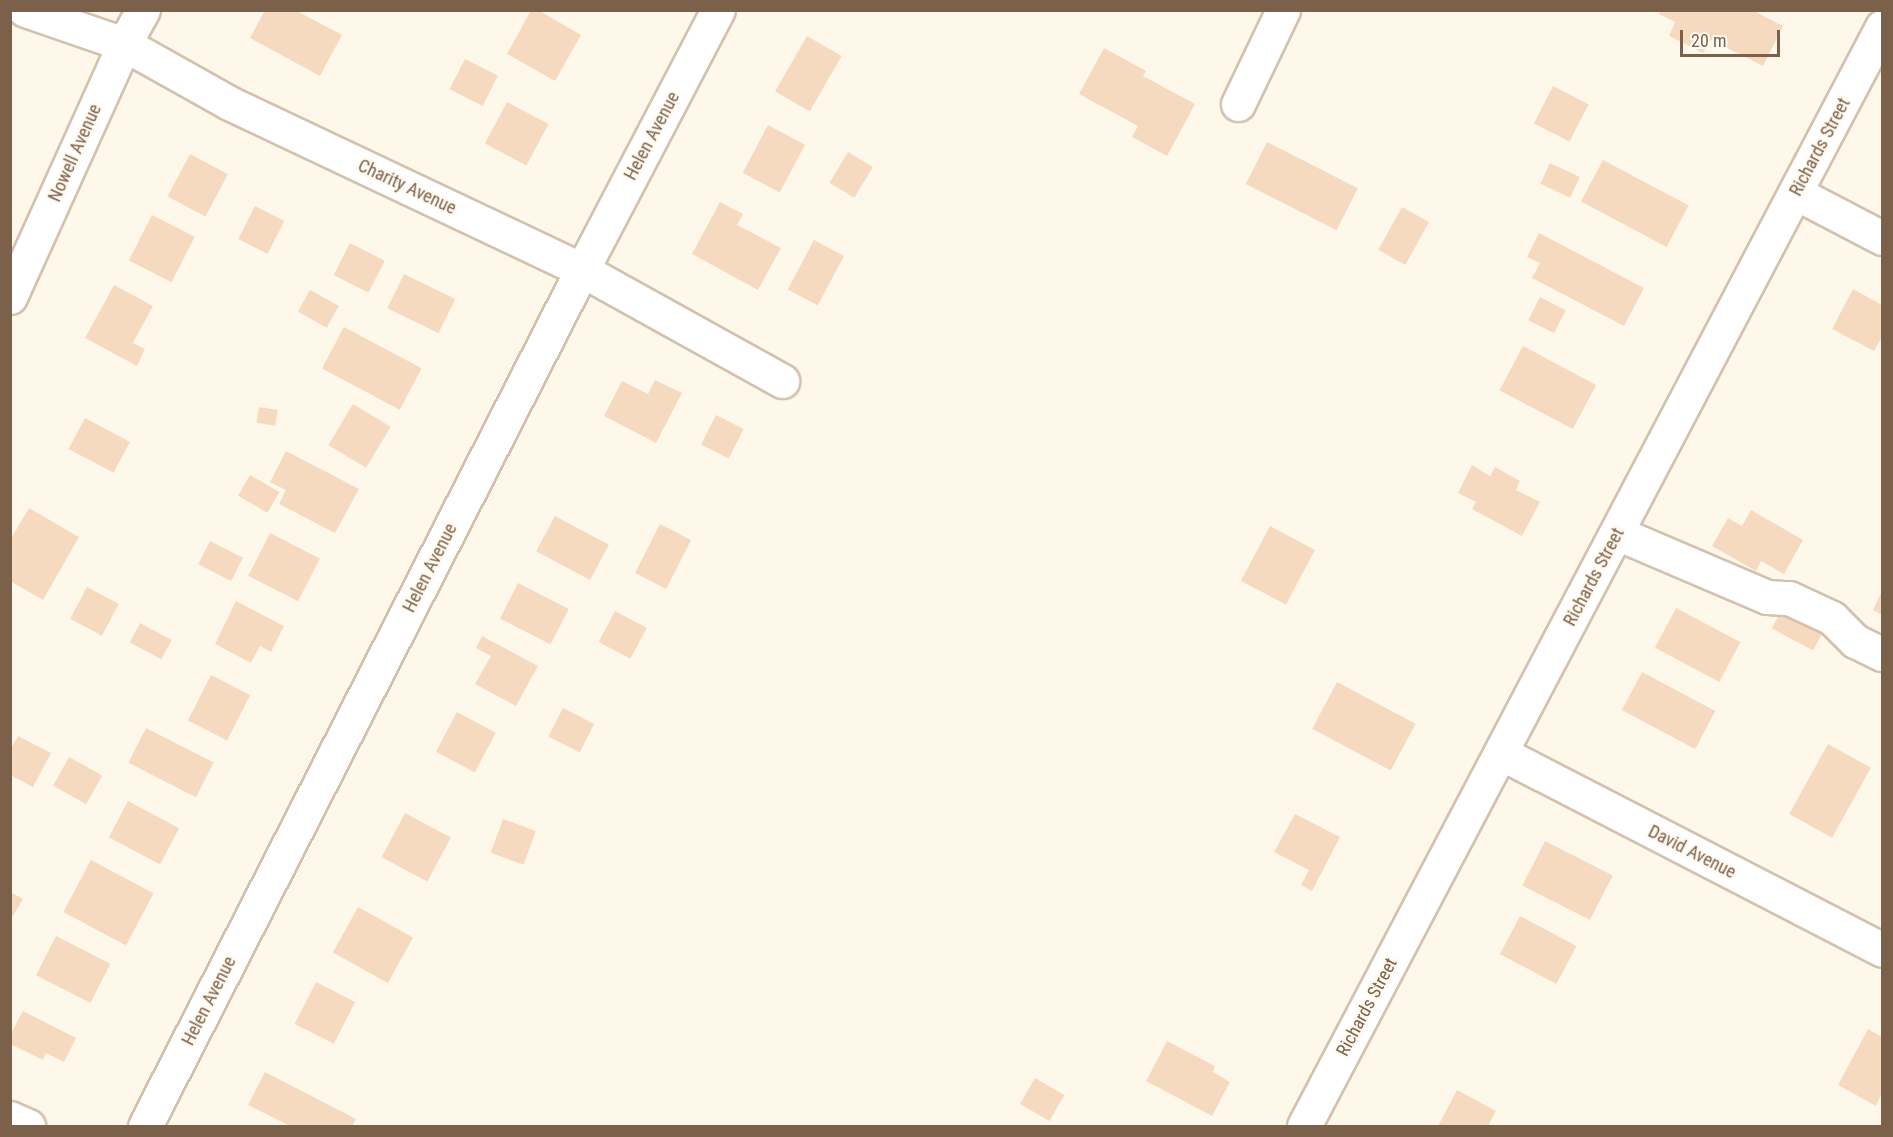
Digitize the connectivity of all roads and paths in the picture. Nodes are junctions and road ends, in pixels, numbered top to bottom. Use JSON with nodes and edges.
{"nodes":[{"id":1,"x":25,"y":10,"type":"edge"},
{"id":2,"x":143,"y":10,"type":"edge"},
{"id":3,"x":718,"y":10,"type":"edge"},
{"id":4,"x":1283,"y":10,"type":"edge"},
{"id":5,"x":1882,"y":27,"type":"edge"},
{"id":6,"x":124,"y":44,"type":"junction"},
{"id":7,"x":1238,"y":104,"type":"dead end"},
{"id":8,"x":1796,"y":193,"type":"junction"},
{"id":9,"x":1882,"y":238,"type":"edge"},
{"id":10,"x":582,"y":270,"type":"junction"},
{"id":11,"x":10,"y":297,"type":"edge"},
{"id":12,"x":782,"y":381,"type":"dead end"},
{"id":13,"x":1617,"y":533,"type":"junction"},
{"id":14,"x":1882,"y":654,"type":"edge"},
{"id":15,"x":1501,"y":753,"type":"junction"},
{"id":16,"x":1882,"y":950,"type":"edge"},
{"id":17,"x":10,"y":1118,"type":"edge"},
{"id":18,"x":28,"y":1126,"type":"edge"},
{"id":19,"x":145,"y":1126,"type":"edge"},
{"id":20,"x":1304,"y":1126,"type":"edge"}],
"edges":[{"from":1,"to":6,"type":"street","name":"Charity Avenue"},
{"from":2,"to":6,"type":"street","name":"Nowell Avenue"},
{"from":3,"to":10,"type":"street","name":"Helen Avenue"},
{"from":4,"to":7,"type":"street"},
{"from":5,"to":8,"type":"street","name":"Richards Street"},
{"from":6,"to":10,"type":"street","name":"Charity Avenue"},
{"from":6,"to":11,"type":"street","name":"Nowell Avenue"},
{"from":8,"to":9,"type":"street"},
{"from":8,"to":13,"type":"street","name":"Richards Street"},
{"from":10,"to":12,"type":"street","name":"Charity Avenue"},
{"from":10,"to":19,"type":"street","name":"Helen Avenue"},
{"from":13,"to":14,"type":"street"},
{"from":13,"to":15,"type":"street","name":"Richards Street"},
{"from":15,"to":16,"type":"street","name":"David Avenue"},
{"from":15,"to":20,"type":"street","name":"Richards Street"},
{"from":17,"to":18,"type":"street"}]}
